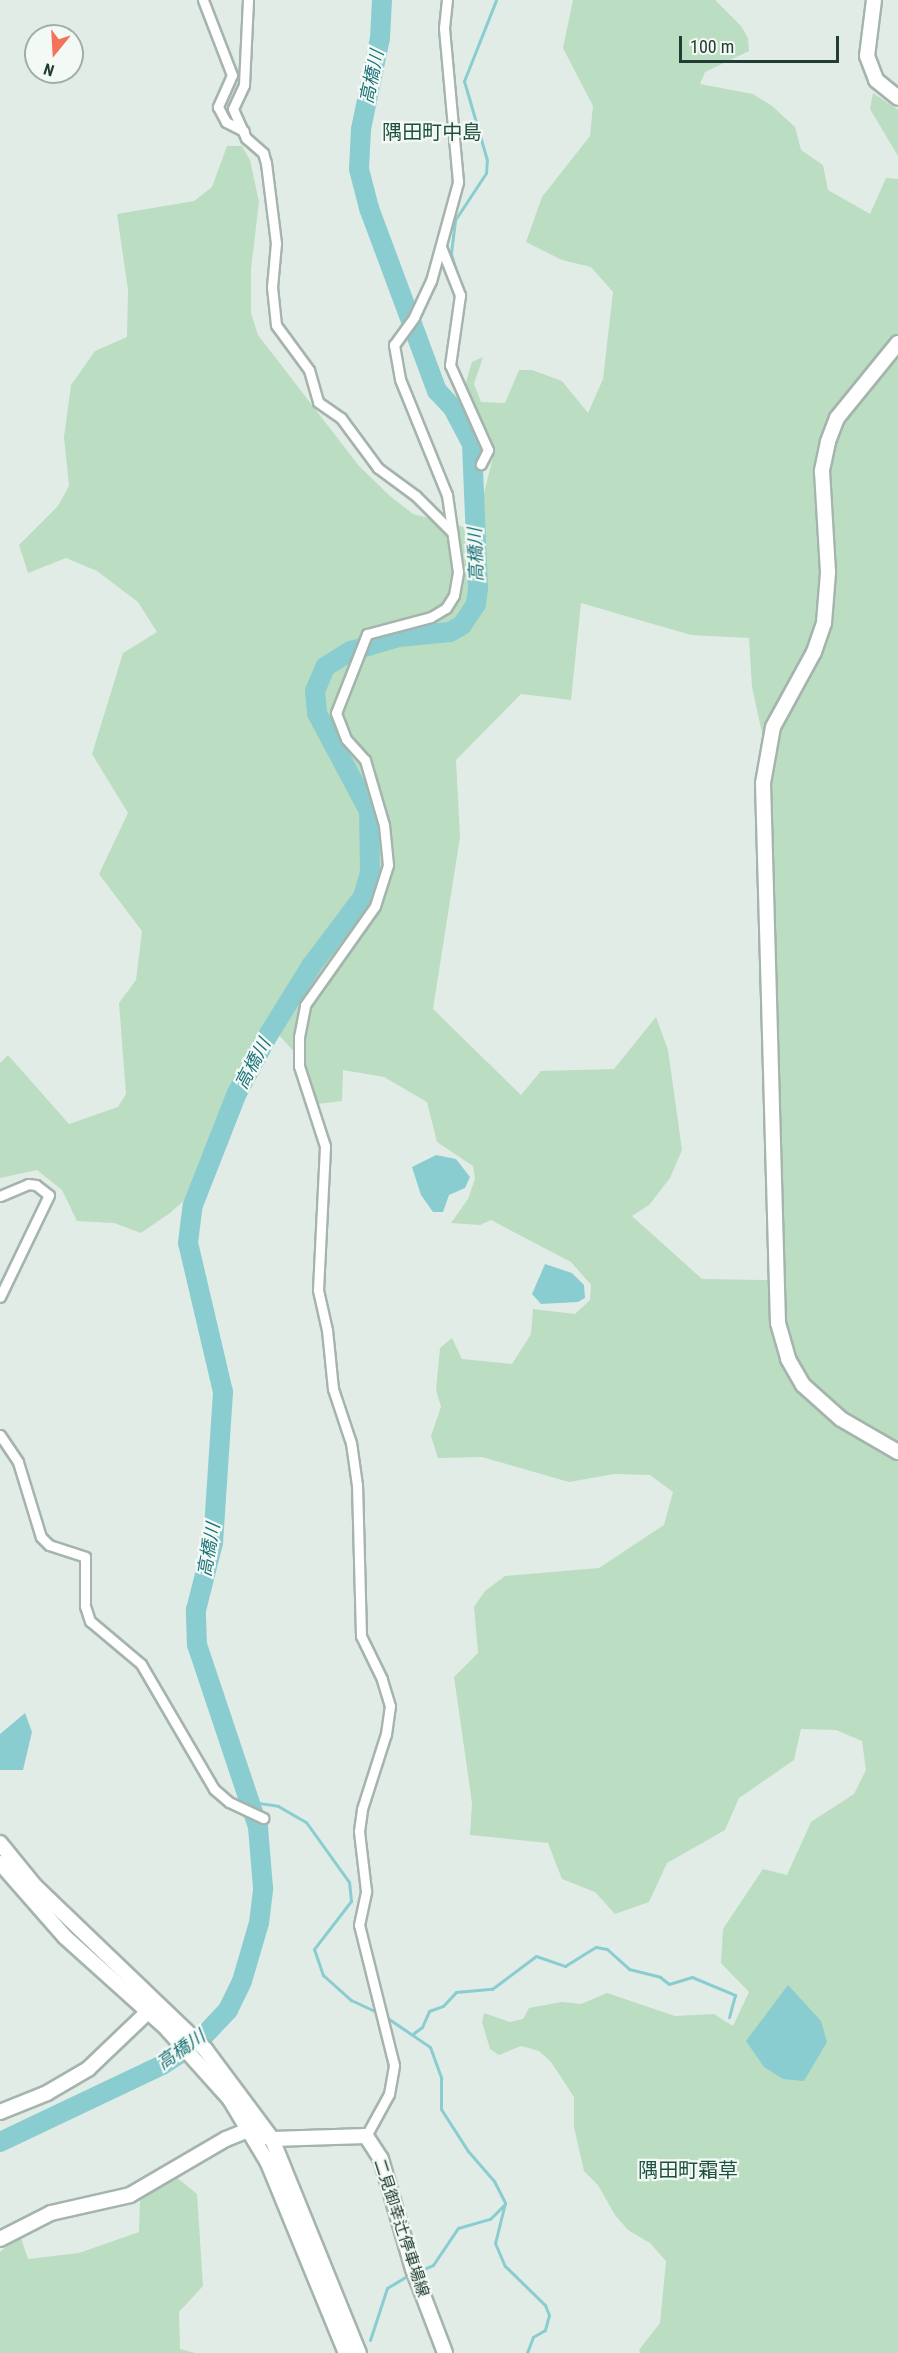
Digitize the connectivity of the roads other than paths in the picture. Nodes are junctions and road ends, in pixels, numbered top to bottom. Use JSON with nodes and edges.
{"nodes":[{"id":1,"x":203,"y":0,"type":"edge"},
{"id":2,"x":248,"y":0,"type":"edge"},
{"id":3,"x":447,"y":0,"type":"edge"},
{"id":4,"x":874,"y":0,"type":"edge"},
{"id":5,"x":898,"y":98,"type":"edge"},
{"id":6,"x":244,"y":131,"type":"junction"},
{"id":7,"x":441,"y":247,"type":"junction"},
{"id":8,"x":898,"y":343,"type":"edge"},
{"id":9,"x":481,"y":464,"type":"dead end"},
{"id":10,"x":452,"y":532,"type":"junction"},
{"id":11,"x":0,"y":1196,"type":"edge"},
{"id":12,"x":0,"y":1297,"type":"edge"},
{"id":13,"x":0,"y":1435,"type":"edge"},
{"id":14,"x":898,"y":1452,"type":"edge"},
{"id":15,"x":263,"y":1818,"type":"dead end"},
{"id":16,"x":0,"y":1843,"type":"edge"},
{"id":17,"x":0,"y":1863,"type":"edge"},
{"id":18,"x":153,"y":2008,"type":"junction"},
{"id":19,"x":199,"y":2053,"type":"junction"},
{"id":20,"x":0,"y":2112,"type":"edge"},
{"id":21,"x":248,"y":2130,"type":"junction"},
{"id":22,"x":366,"y":2136,"type":"junction"},
{"id":23,"x":272,"y":2139,"type":"junction"},
{"id":24,"x":0,"y":2239,"type":"edge"},
{"id":25,"x":346,"y":2353,"type":"edge"},
{"id":26,"x":359,"y":2353,"type":"edge"},
{"id":27,"x":445,"y":2353,"type":"edge"}],
"edges":[{"from":1,"to":6,"type":"street"},
{"from":2,"to":6,"type":"street"},
{"from":3,"to":7,"type":"street"},
{"from":4,"to":5,"type":"street"},
{"from":6,"to":10,"type":"street"},
{"from":7,"to":9,"type":"street"},
{"from":7,"to":10,"type":"street"},
{"from":8,"to":14,"type":"street"},
{"from":10,"to":22,"type":"street"},
{"from":11,"to":12,"type":"street"},
{"from":13,"to":15,"type":"street"},
{"from":16,"to":18,"type":"street"},
{"from":17,"to":18,"type":"street"},
{"from":18,"to":19,"type":"street"},
{"from":18,"to":20,"type":"street"},
{"from":19,"to":21,"type":"street"},
{"from":19,"to":23,"type":"street"},
{"from":21,"to":23,"type":"street"},
{"from":21,"to":24,"type":"street"},
{"from":21,"to":25,"type":"street"},
{"from":22,"to":23,"type":"street"},
{"from":22,"to":27,"type":"street","name":"二見御幸辻停車場線"},
{"from":23,"to":26,"type":"street"}]}
